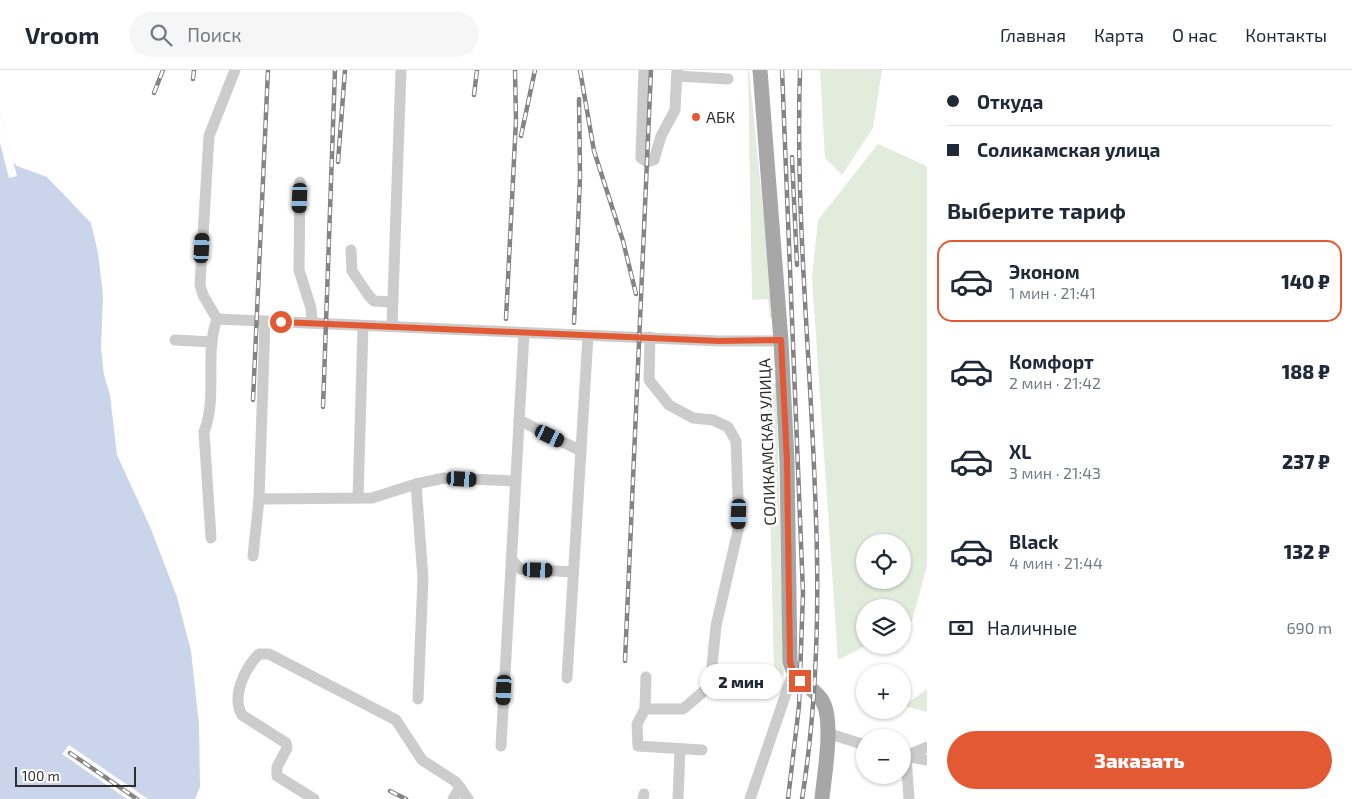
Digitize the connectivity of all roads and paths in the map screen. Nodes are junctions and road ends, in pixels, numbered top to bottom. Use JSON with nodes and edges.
{"nodes":[{"id":1,"x":235,"y":70,"type":"edge"},
{"id":2,"x":401,"y":70,"type":"edge"},
{"id":3,"x":644,"y":70,"type":"edge"},
{"id":4,"x":760,"y":70,"type":"edge"},
{"id":5,"x":677,"y":73,"type":"edge"},
{"id":6,"x":728,"y":79,"type":"dead end"},
{"id":7,"x":300,"y":182,"type":"dead end"},
{"id":8,"x":352,"y":250,"type":"dead end"},
{"id":9,"x":393,"y":302,"type":"junction"},
{"id":10,"x":217,"y":319,"type":"junction"},
{"id":11,"x":265,"y":322,"type":"junction"},
{"id":12,"x":312,"y":323,"type":"junction"},
{"id":13,"x":363,"y":326,"type":"junction"},
{"id":14,"x":392,"y":326,"type":"junction"},
{"id":15,"x":524,"y":333,"type":"junction"},
{"id":16,"x":588,"y":336,"type":"junction"},
{"id":17,"x":650,"y":337,"type":"junction"},
{"id":18,"x":175,"y":340,"type":"dead end"},
{"id":19,"x":781,"y":340,"type":"junction"},
{"id":20,"x":212,"y":342,"type":"junction"},
{"id":21,"x":519,"y":420,"type":"junction"},
{"id":22,"x":581,"y":451,"type":"junction"},
{"id":23,"x":515,"y":481,"type":"junction"},
{"id":24,"x":416,"y":484,"type":"junction"},
{"id":25,"x":358,"y":498,"type":"junction"},
{"id":26,"x":258,"y":499,"type":"junction"},
{"id":27,"x":211,"y":538,"type":"dead end"},
{"id":28,"x":253,"y":556,"type":"dead end"},
{"id":29,"x":511,"y":559,"type":"junction"},
{"id":30,"x":573,"y":572,"type":"junction"},
{"id":31,"x":794,"y":674,"type":"junction"},
{"id":32,"x":646,"y":677,"type":"dead end"},
{"id":33,"x":567,"y":678,"type":"dead end"},
{"id":34,"x":418,"y":699,"type":"dead end"},
{"id":35,"x":645,"y":709,"type":"junction"},
{"id":36,"x":827,"y":734,"type":"junction"},
{"id":37,"x":856,"y":742,"type":"edge"},
{"id":38,"x":501,"y":746,"type":"dead end"},
{"id":39,"x":927,"y":747,"type":"edge"},
{"id":40,"x":680,"y":749,"type":"junction"},
{"id":41,"x":702,"y":750,"type":"dead end"},
{"id":42,"x":911,"y":753,"type":"edge"},
{"id":43,"x":911,"y":757,"type":"edge"},
{"id":44,"x":927,"y":760,"type":"edge"},
{"id":45,"x":907,"y":784,"type":"edge"},
{"id":46,"x":460,"y":787,"type":"junction"},
{"id":47,"x":310,"y":798,"type":"edge"},
{"id":48,"x":452,"y":799,"type":"edge"},
{"id":49,"x":468,"y":799,"type":"edge"},
{"id":50,"x":678,"y":799,"type":"edge"},
{"id":51,"x":750,"y":799,"type":"edge"},
{"id":52,"x":822,"y":799,"type":"edge"},
{"id":53,"x":909,"y":799,"type":"edge"}],
"edges":[{"from":1,"to":10,"type":"street"},
{"from":2,"to":9,"type":"street"},
{"from":3,"to":5,"type":"street"},
{"from":4,"to":19,"type":"main road","name":"СОЛИКАМСКАЯ УЛИЦА"},
{"from":5,"to":6,"type":"street"},
{"from":7,"to":12,"type":"street"},
{"from":8,"to":9,"type":"street"},
{"from":9,"to":14,"type":"street"},
{"from":10,"to":11,"type":"street"},
{"from":10,"to":20,"type":"street"},
{"from":11,"to":12,"type":"street"},
{"from":11,"to":26,"type":"street"},
{"from":12,"to":13,"type":"street"},
{"from":13,"to":14,"type":"street"},
{"from":13,"to":25,"type":"street"},
{"from":14,"to":15,"type":"street"},
{"from":15,"to":16,"type":"street"},
{"from":15,"to":21,"type":"street"},
{"from":16,"to":17,"type":"street"},
{"from":16,"to":22,"type":"street"},
{"from":17,"to":19,"type":"street"},
{"from":17,"to":35,"type":"street"},
{"from":18,"to":20,"type":"street"},
{"from":19,"to":31,"type":"main road","name":"СОЛИКАМСКАЯ УЛИЦА"},
{"from":20,"to":27,"type":"street"},
{"from":21,"to":22,"type":"street"},
{"from":21,"to":23,"type":"street"},
{"from":22,"to":30,"type":"street"},
{"from":23,"to":24,"type":"street"},
{"from":23,"to":29,"type":"street"},
{"from":24,"to":25,"type":"street"},
{"from":24,"to":34,"type":"street"},
{"from":25,"to":26,"type":"street"},
{"from":26,"to":28,"type":"street"},
{"from":29,"to":30,"type":"street"},
{"from":29,"to":38,"type":"street"},
{"from":30,"to":33,"type":"street"},
{"from":31,"to":36,"type":"main road"},
{"from":31,"to":51,"type":"street"},
{"from":32,"to":35,"type":"street"},
{"from":35,"to":40,"type":"street"},
{"from":36,"to":37,"type":"street"},
{"from":36,"to":52,"type":"main road"},
{"from":39,"to":42,"type":"street"},
{"from":40,"to":41,"type":"street"},
{"from":40,"to":50,"type":"street"},
{"from":43,"to":44,"type":"street"},
{"from":45,"to":53,"type":"street"},
{"from":46,"to":47,"type":"street"},
{"from":46,"to":48,"type":"street"},
{"from":46,"to":49,"type":"street"}]}
